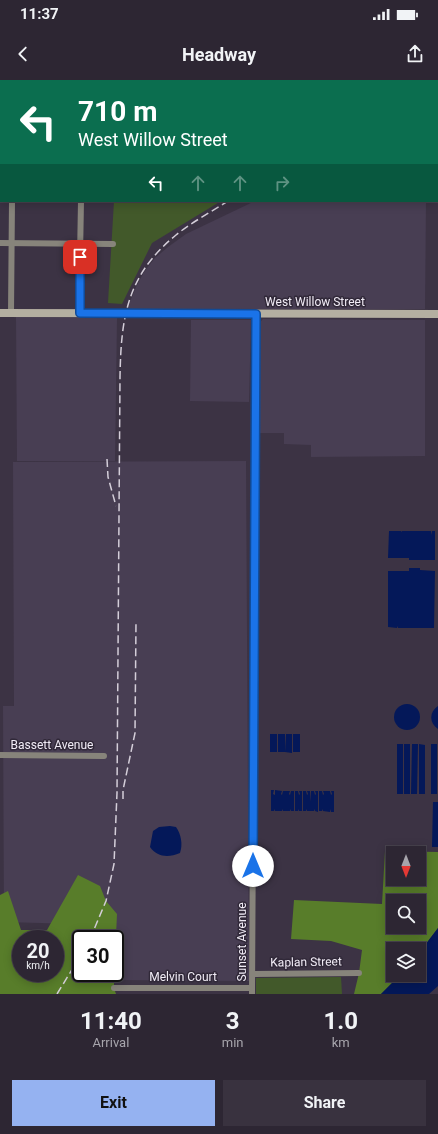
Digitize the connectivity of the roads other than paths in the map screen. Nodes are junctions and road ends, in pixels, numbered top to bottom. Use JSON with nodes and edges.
{"nodes":[{"id":1,"x":12,"y":202,"type":"edge"},
{"id":2,"x":80,"y":202,"type":"edge"},
{"id":3,"x":0,"y":243,"type":"edge"},
{"id":4,"x":12,"y":243,"type":"junction"},
{"id":5,"x":80,"y":244,"type":"junction"},
{"id":6,"x":113,"y":244,"type":"dead end"},
{"id":7,"x":0,"y":313,"type":"edge"},
{"id":8,"x":11,"y":313,"type":"junction"},
{"id":9,"x":80,"y":313,"type":"junction"},
{"id":10,"x":256,"y":314,"type":"junction"},
{"id":11,"x":438,"y":314,"type":"edge"},
{"id":12,"x":0,"y":755,"type":"edge"},
{"id":13,"x":104,"y":756,"type":"dead end"},
{"id":14,"x":359,"y":973,"type":"dead end"},
{"id":15,"x":253,"y":974,"type":"junction"},
{"id":16,"x":114,"y":988,"type":"dead end"},
{"id":17,"x":252,"y":991,"type":"edge"}],
"edges":[{"from":1,"to":4,"type":"street"},
{"from":2,"to":5,"type":"street"},
{"from":3,"to":4,"type":"street"},
{"from":4,"to":5,"type":"street"},
{"from":4,"to":8,"type":"street"},
{"from":5,"to":6,"type":"street"},
{"from":5,"to":9,"type":"street"},
{"from":7,"to":8,"type":"street","name":"West Willow Street"},
{"from":8,"to":9,"type":"street","name":"West Willow Street"},
{"from":9,"to":10,"type":"street","name":"West Willow Street"},
{"from":10,"to":11,"type":"street","name":"West Willow Street"},
{"from":10,"to":15,"type":"street","name":"Sunset Avenue"},
{"from":12,"to":13,"type":"street","name":"Bassett Avenue"},
{"from":14,"to":15,"type":"street","name":"Kaplan Street"},
{"from":15,"to":17,"type":"street","name":"Sunset Avenue"},
{"from":16,"to":17,"type":"street","name":"Melvin Court"}]}
